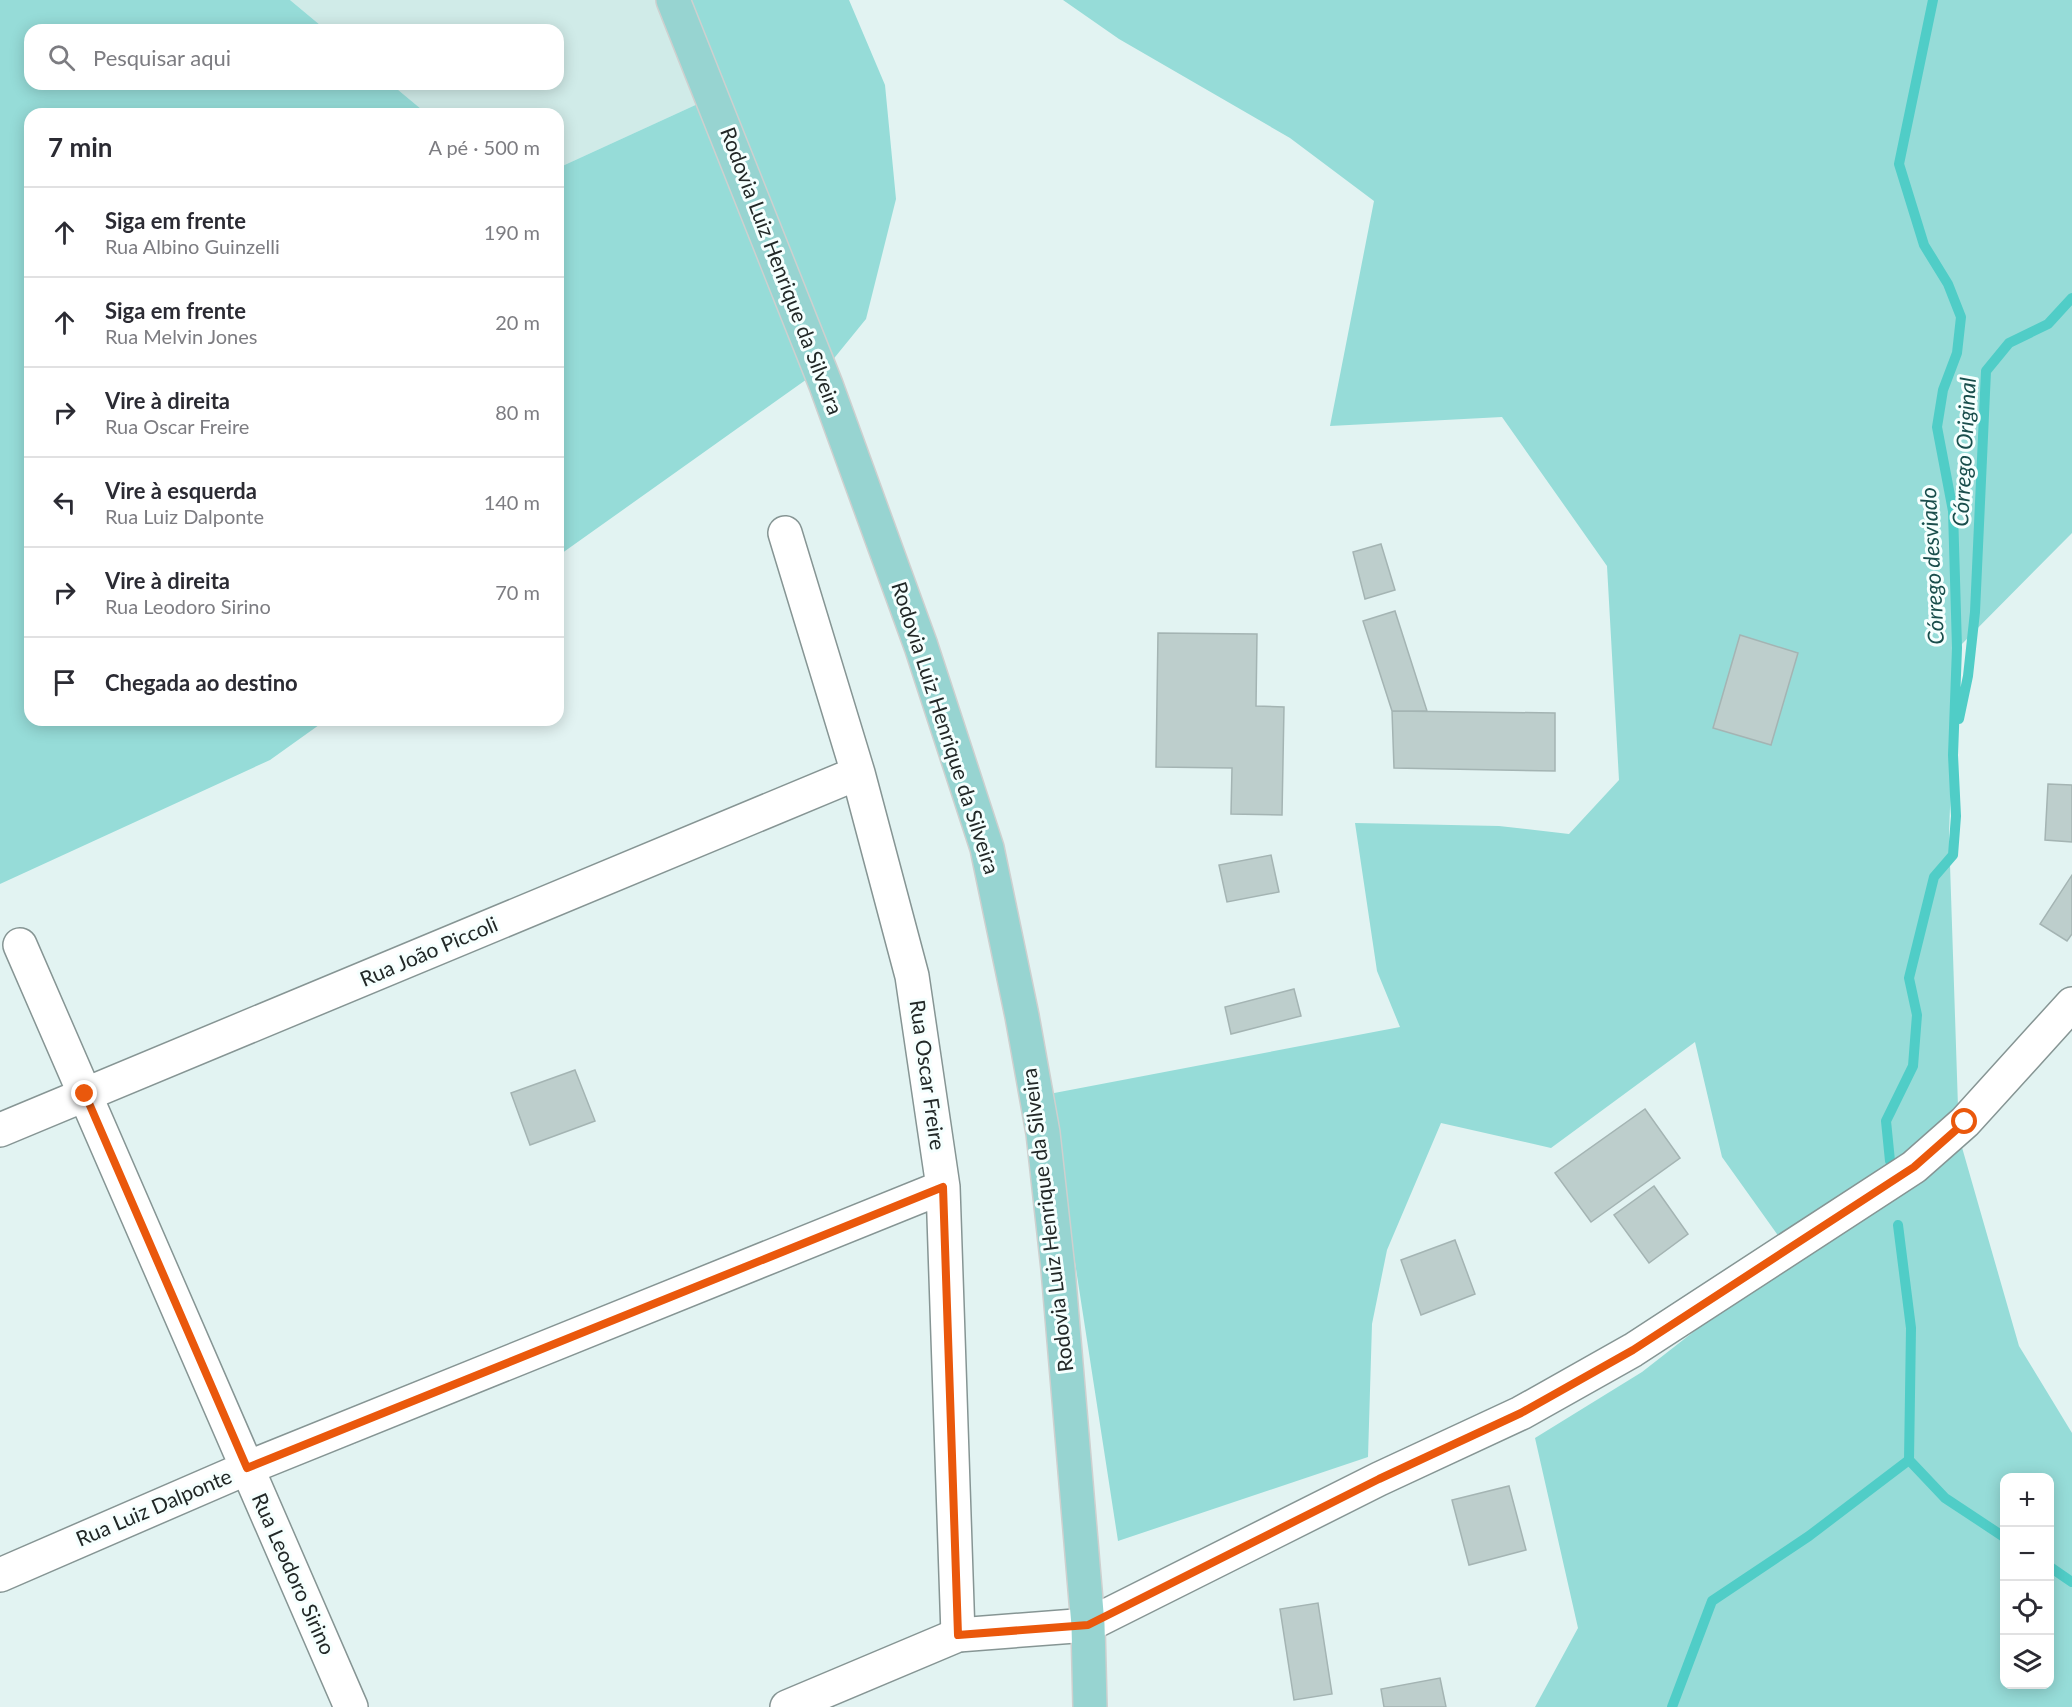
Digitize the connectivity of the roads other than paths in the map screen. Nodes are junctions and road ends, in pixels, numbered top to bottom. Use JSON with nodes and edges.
{"nodes":[{"id":1,"x":673,"y":0,"type":"edge"},
{"id":2,"x":785,"y":533,"type":"dead end"},
{"id":3,"x":858,"y":773,"type":"junction"},
{"id":4,"x":20,"y":945,"type":"dead end"},
{"id":5,"x":2072,"y":1004,"type":"edge"},
{"id":6,"x":85,"y":1094,"type":"junction"},
{"id":7,"x":0,"y":1130,"type":"edge"},
{"id":8,"x":943,"y":1187,"type":"junction"},
{"id":9,"x":247,"y":1468,"type":"junction"},
{"id":10,"x":0,"y":1575,"type":"edge"},
{"id":11,"x":1088,"y":1625,"type":"junction"},
{"id":12,"x":958,"y":1635,"type":"junction"},
{"id":13,"x":351,"y":1707,"type":"edge"},
{"id":14,"x":788,"y":1707,"type":"edge"},
{"id":15,"x":1090,"y":1707,"type":"edge"}],
"edges":[{"from":1,"to":11,"type":"main road","name":"Rodovia Luiz Henrique da Silveira"},
{"from":2,"to":3,"type":"street","name":"Rua Oscar Freire"},
{"from":3,"to":6,"type":"street","name":"Rua João Piccoli"},
{"from":3,"to":8,"type":"street","name":"Rua Oscar Freire"},
{"from":4,"to":6,"type":"street","name":"Rua Leodoro Sirino"},
{"from":5,"to":11,"type":"street"},
{"from":6,"to":7,"type":"street","name":"Rua João Piccoli"},
{"from":6,"to":9,"type":"street","name":"Rua Leodoro Sirino"},
{"from":8,"to":9,"type":"street","name":"Rua Luiz Dalponte"},
{"from":8,"to":12,"type":"street","name":"Rua Oscar Freire"},
{"from":9,"to":10,"type":"street","name":"Rua Luiz Dalponte"},
{"from":9,"to":13,"type":"street","name":"Rua Leodoro Sirino"},
{"from":11,"to":12,"type":"street"},
{"from":11,"to":15,"type":"main road","name":"Rodovia Luiz Henrique da Silveira"},
{"from":12,"to":14,"type":"street"}]}
